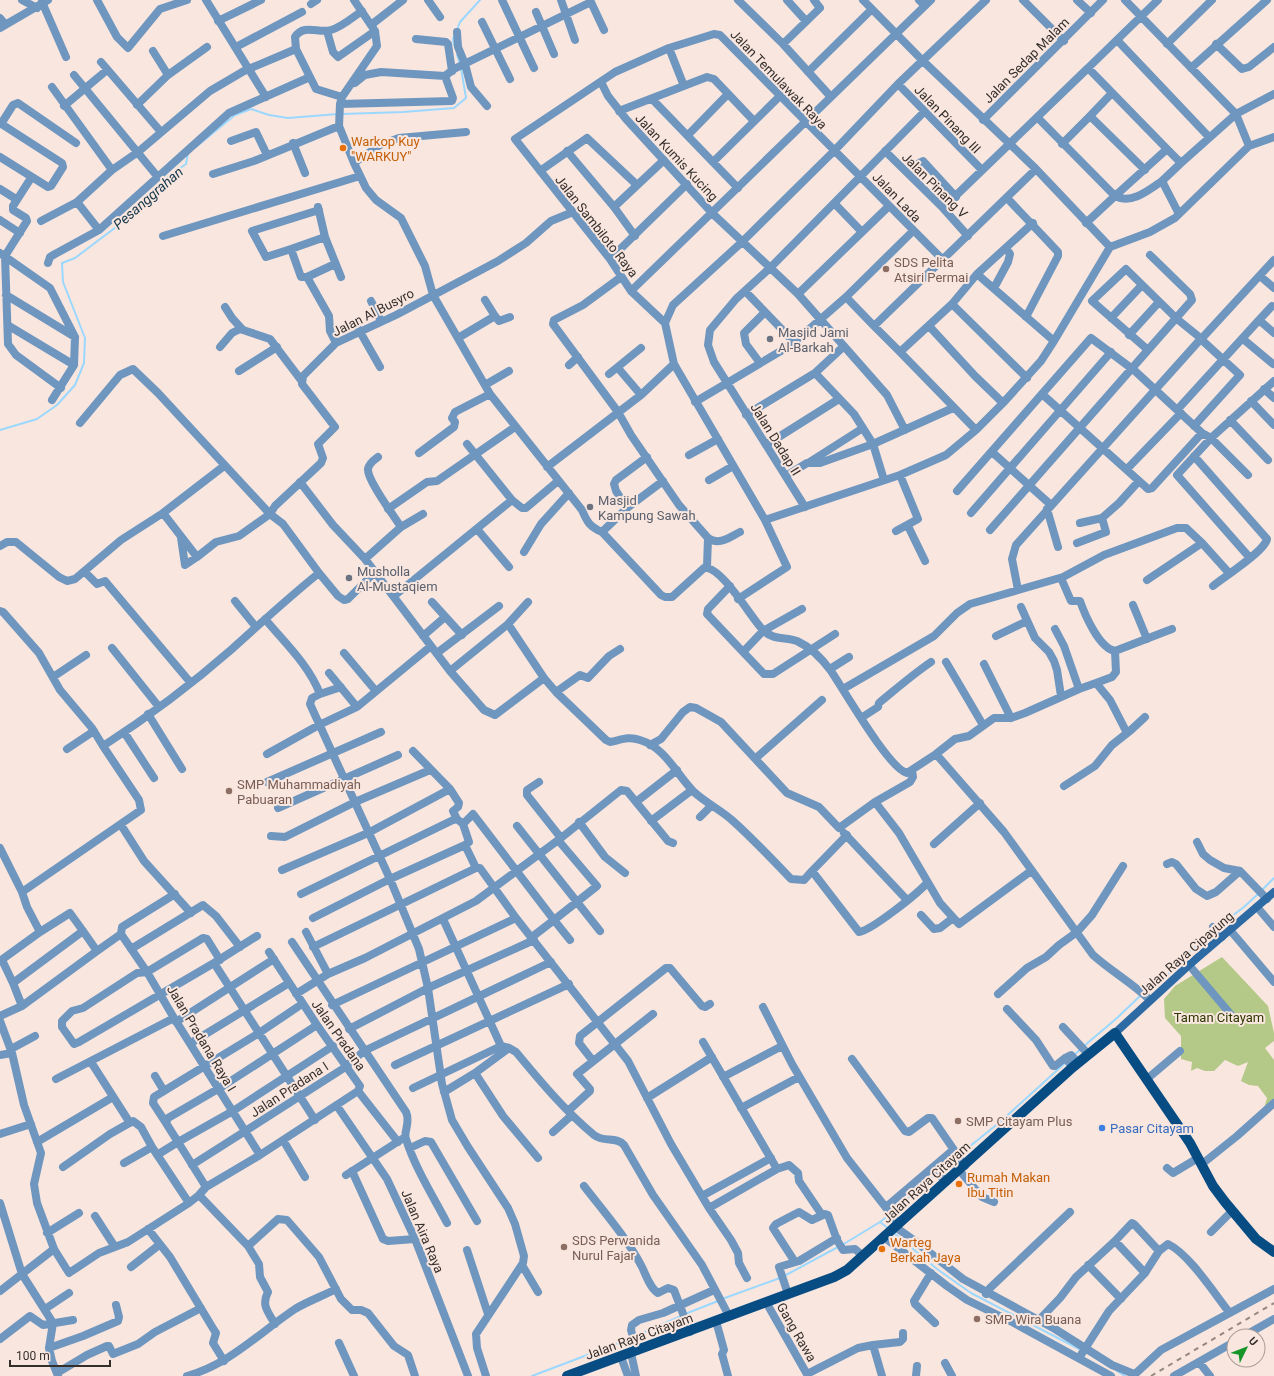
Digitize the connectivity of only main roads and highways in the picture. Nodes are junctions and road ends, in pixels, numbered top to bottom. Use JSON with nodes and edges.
{"nodes":[{"id":1,"x":1274,"y":892,"type":"edge"},
{"id":2,"x":1115,"y":1033,"type":"junction"},
{"id":3,"x":1274,"y":1252,"type":"edge"},
{"id":4,"x":567,"y":1376,"type":"edge"}],
"edges":[{"from":1,"to":2,"type":"main road","name":"Jalan Raya Cipayung"},
{"from":2,"to":3,"type":"main road"},
{"from":2,"to":4,"type":"main road","name":"Jalan Raya Citayam"}]}
